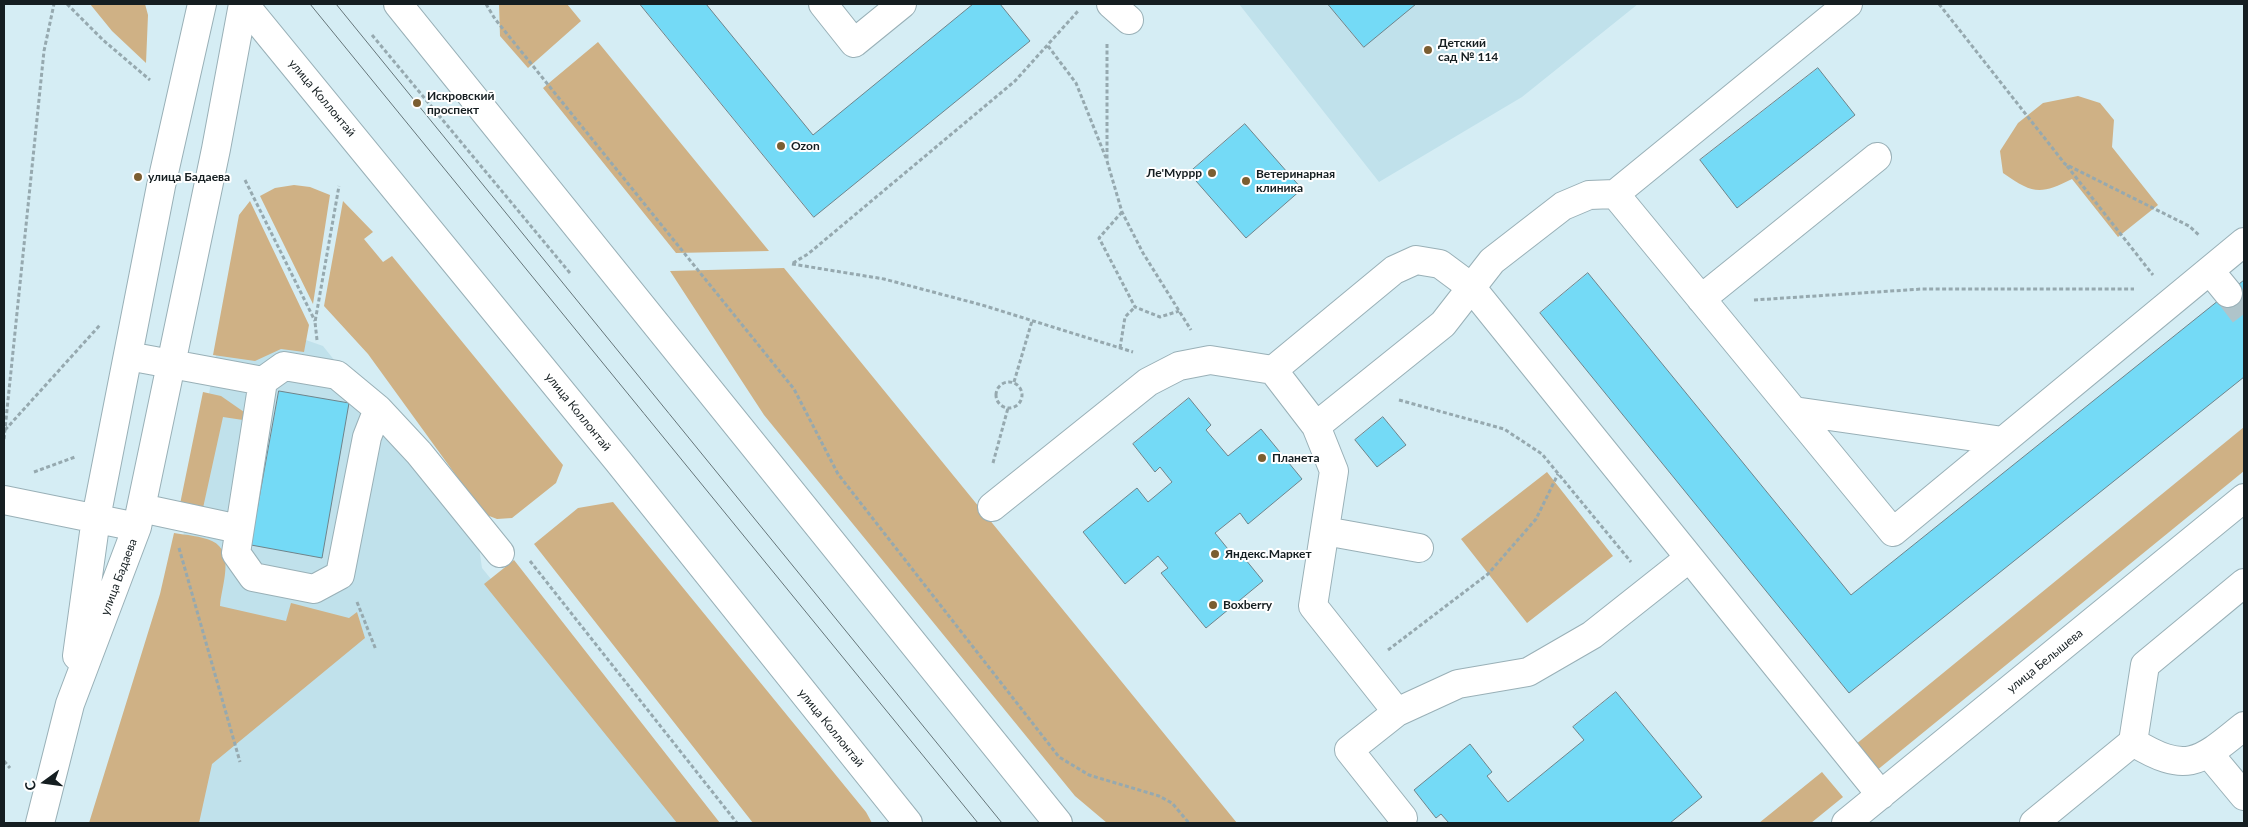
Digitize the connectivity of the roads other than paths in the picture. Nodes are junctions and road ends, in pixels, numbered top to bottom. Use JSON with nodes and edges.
{"nodes":[{"id":1,"x":202,"y":4,"type":"edge"},
{"id":2,"x":243,"y":4,"type":"edge"},
{"id":3,"x":398,"y":4,"type":"edge"},
{"id":4,"x":822,"y":4,"type":"edge"},
{"id":5,"x":902,"y":4,"type":"edge"},
{"id":6,"x":1848,"y":4,"type":"edge"},
{"id":7,"x":1877,"y":157,"type":"dead end"},
{"id":8,"x":1615,"y":194,"type":"junction"},
{"id":9,"x":2226,"y":257,"type":"edge"},
{"id":10,"x":1470,"y":287,"type":"junction"},
{"id":11,"x":2228,"y":293,"type":"tunnel mouth"},
{"id":12,"x":1702,"y":299,"type":"junction"},
{"id":13,"x":128,"y":356,"type":"junction"},
{"id":14,"x":172,"y":365,"type":"junction"},
{"id":15,"x":1272,"y":370,"type":"junction"},
{"id":16,"x":263,"y":381,"type":"junction"},
{"id":17,"x":378,"y":409,"type":"junction"},
{"id":18,"x":1794,"y":411,"type":"junction"},
{"id":19,"x":1316,"y":426,"type":"junction"},
{"id":20,"x":2003,"y":441,"type":"junction"},
{"id":21,"x":2244,"y":498,"type":"edge"},
{"id":22,"x":4,"y":500,"type":"edge"},
{"id":23,"x":992,"y":507,"type":"dead end"},
{"id":24,"x":96,"y":518,"type":"junction"},
{"id":25,"x":139,"y":518,"type":"junction"},
{"id":26,"x":240,"y":529,"type":"junction"},
{"id":27,"x":1325,"y":531,"type":"junction"},
{"id":28,"x":1419,"y":548,"type":"dead end"},
{"id":29,"x":500,"y":553,"type":"dead end"},
{"id":30,"x":1688,"y":559,"type":"junction"},
{"id":31,"x":2244,"y":583,"type":"edge"},
{"id":32,"x":70,"y":704,"type":"junction"},
{"id":33,"x":1397,"y":712,"type":"junction"},
{"id":34,"x":2244,"y":726,"type":"edge"},
{"id":35,"x":2133,"y":742,"type":"junction"},
{"id":36,"x":2209,"y":754,"type":"junction"},
{"id":37,"x":1881,"y":795,"type":"junction"},
{"id":38,"x":2244,"y":796,"type":"edge"},
{"id":39,"x":1403,"y":818,"type":"dead end"},
{"id":40,"x":904,"y":821,"type":"edge"},
{"id":41,"x":40,"y":823,"type":"edge"},
{"id":42,"x":1058,"y":823,"type":"edge"},
{"id":43,"x":1846,"y":823,"type":"edge"},
{"id":44,"x":2034,"y":823,"type":"edge"}],
"edges":[{"from":1,"to":13,"type":"main road","name":"улица Бадаева"},
{"from":2,"to":14,"type":"main road","name":"улица Бадаева"},
{"from":2,"to":40,"type":"main road","name":"улица Коллонтай"},
{"from":3,"to":42,"type":"main road"},
{"from":4,"to":5,"type":"main road"},
{"from":6,"to":8,"type":"main road"},
{"from":7,"to":12,"type":"main road"},
{"from":8,"to":10,"type":"main road"},
{"from":8,"to":12,"type":"main road"},
{"from":9,"to":11,"type":"main road"},
{"from":9,"to":20,"type":"main road"},
{"from":10,"to":15,"type":"main road"},
{"from":10,"to":19,"type":"main road"},
{"from":10,"to":30,"type":"main road"},
{"from":12,"to":18,"type":"main road"},
{"from":13,"to":14,"type":"main road"},
{"from":13,"to":24,"type":"main road","name":"улица Бадаева"},
{"from":14,"to":16,"type":"main road"},
{"from":14,"to":25,"type":"main road","name":"улица Бадаева"},
{"from":15,"to":19,"type":"main road"},
{"from":15,"to":23,"type":"main road"},
{"from":16,"to":17,"type":"main road"},
{"from":16,"to":26,"type":"main road"},
{"from":17,"to":26,"type":"main road"},
{"from":17,"to":29,"type":"main road"},
{"from":18,"to":20,"type":"main road"},
{"from":18,"to":20,"type":"main road"},
{"from":19,"to":27,"type":"main road"},
{"from":21,"to":37,"type":"main road","name":"улица Белышева"},
{"from":22,"to":24,"type":"main road"},
{"from":24,"to":25,"type":"main road"},
{"from":24,"to":32,"type":"main road","name":"улица Бадаева"},
{"from":25,"to":26,"type":"main road"},
{"from":25,"to":32,"type":"main road","name":"улица Бадаева"},
{"from":27,"to":28,"type":"main road"},
{"from":27,"to":33,"type":"main road"},
{"from":30,"to":33,"type":"main road"},
{"from":30,"to":37,"type":"main road"},
{"from":31,"to":35,"type":"main road"},
{"from":32,"to":41,"type":"main road","name":"улица Бадаева"},
{"from":33,"to":39,"type":"main road"},
{"from":34,"to":36,"type":"main road"},
{"from":35,"to":36,"type":"main road"},
{"from":35,"to":44,"type":"main road"},
{"from":36,"to":38,"type":"main road"},
{"from":37,"to":43,"type":"main road","name":"улица Белышева"}]}
